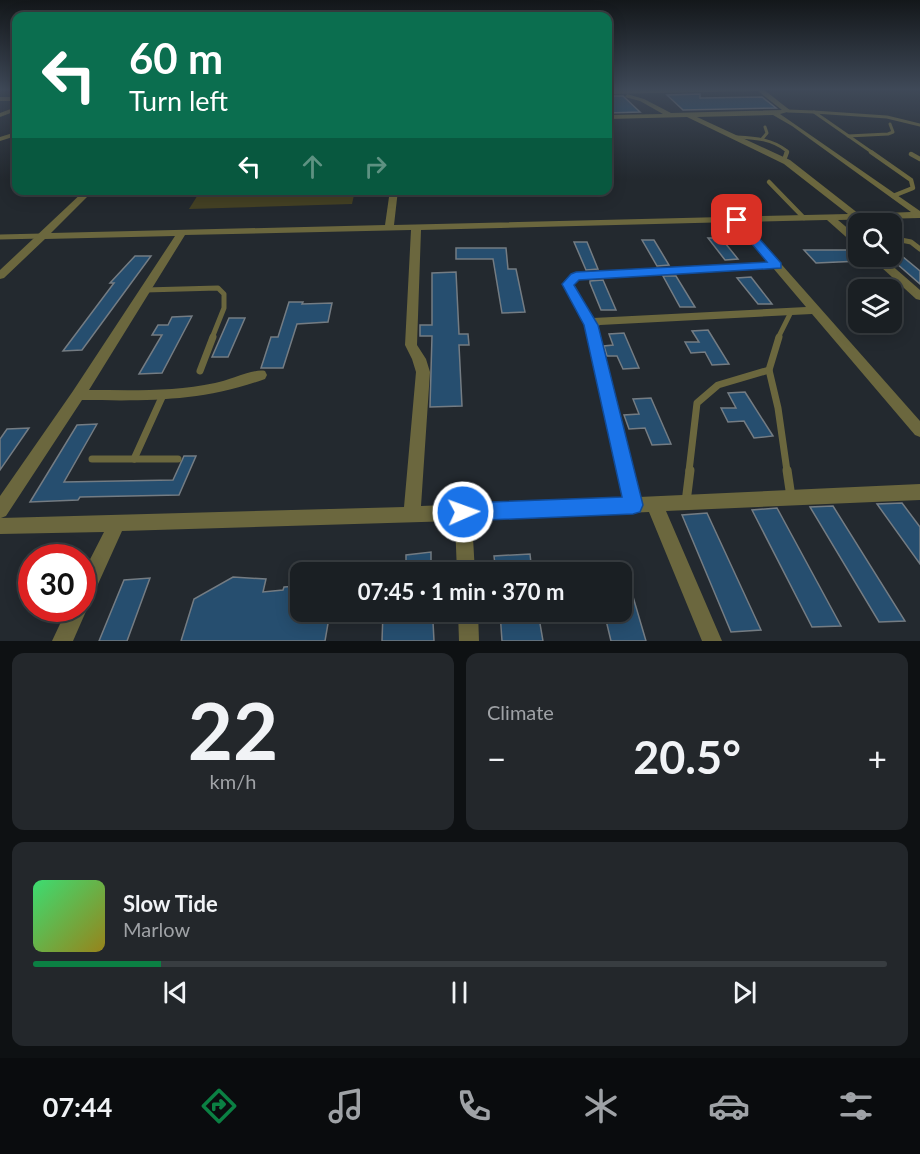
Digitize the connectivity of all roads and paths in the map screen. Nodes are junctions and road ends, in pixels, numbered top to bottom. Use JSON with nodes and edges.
{"nodes":[{"id":1,"x":698,"y":119,"type":"edge"},
{"id":2,"x":784,"y":119,"type":"edge"},
{"id":3,"x":824,"y":119,"type":"edge"},
{"id":4,"x":895,"y":119,"type":"edge"},
{"id":5,"x":890,"y":124,"type":"dead end"},
{"id":6,"x":920,"y":125,"type":"edge"},
{"id":7,"x":765,"y":127,"type":"dead end"},
{"id":8,"x":848,"y":136,"type":"junction"},
{"id":9,"x":737,"y":137,"type":"junction"},
{"id":10,"x":762,"y":138,"type":"junction"},
{"id":11,"x":911,"y":154,"type":"dead end"},
{"id":12,"x":920,"y":159,"type":"edge"},
{"id":13,"x":784,"y":160,"type":"junction"},
{"id":14,"x":769,"y":182,"type":"dead end"},
{"id":15,"x":913,"y":188,"type":"junction"},
{"id":16,"x":920,"y":189,"type":"edge"},
{"id":17,"x":85,"y":195,"type":"edge"},
{"id":18,"x":393,"y":195,"type":"edge"},
{"id":19,"x":893,"y":196,"type":"junction"},
{"id":20,"x":854,"y":213,"type":"edge"},
{"id":21,"x":902,"y":215,"type":"edge"},
{"id":22,"x":920,"y":215,"type":"edge"},
{"id":23,"x":848,"y":217,"type":"edge"},
{"id":24,"x":804,"y":218,"type":"junction"},
{"id":25,"x":830,"y":218,"type":"junction"},
{"id":26,"x":737,"y":220,"type":"junction"},
{"id":27,"x":389,"y":227,"type":"junction"},
{"id":28,"x":417,"y":227,"type":"junction"},
{"id":29,"x":848,"y":231,"type":"edge"},
{"id":30,"x":182,"y":233,"type":"junction"},
{"id":31,"x":42,"y":236,"type":"junction"},
{"id":32,"x":0,"y":237,"type":"edge"},
{"id":33,"x":902,"y":240,"type":"edge"},
{"id":34,"x":920,"y":249,"type":"edge"},
{"id":35,"x":777,"y":265,"type":"junction"},
{"id":36,"x":887,"y":267,"type":"edge"},
{"id":37,"x":0,"y":276,"type":"edge"},
{"id":38,"x":145,"y":290,"type":"junction"},
{"id":39,"x":920,"y":296,"type":"edge"},
{"id":40,"x":816,"y":310,"type":"junction"},
{"id":41,"x":791,"y":312,"type":"junction"},
{"id":42,"x":591,"y":325,"type":"junction"},
{"id":43,"x":769,"y":370,"type":"junction"},
{"id":44,"x":200,"y":371,"type":"dead end"},
{"id":45,"x":260,"y":375,"type":"dead end"},
{"id":46,"x":78,"y":395,"type":"junction"},
{"id":47,"x":163,"y":395,"type":"junction"},
{"id":48,"x":920,"y":431,"type":"edge"},
{"id":49,"x":92,"y":459,"type":"dead end"},
{"id":50,"x":134,"y":459,"type":"junction"},
{"id":51,"x":178,"y":459,"type":"dead end"},
{"id":52,"x":920,"y":492,"type":"edge"},
{"id":53,"x":791,"y":498,"type":"junction"},
{"id":54,"x":686,"y":503,"type":"junction"},
{"id":55,"x":654,"y":504,"type":"junction"},
{"id":56,"x":633,"y":505,"type":"junction"},
{"id":57,"x":0,"y":510,"type":"edge"},
{"id":58,"x":463,"y":512,"type":"junction"},
{"id":59,"x":412,"y":515,"type":"junction"},
{"id":60,"x":117,"y":523,"type":"junction"},
{"id":61,"x":0,"y":526,"type":"edge"},
{"id":62,"x":465,"y":562,"type":"edge"},
{"id":63,"x":96,"y":567,"type":"edge"},
{"id":64,"x":71,"y":622,"type":"edge"},
{"id":65,"x":469,"y":622,"type":"edge"},
{"id":66,"x":62,"y":641,"type":"edge"},
{"id":67,"x":470,"y":641,"type":"edge"},
{"id":68,"x":712,"y":641,"type":"edge"}],
"edges":[{"from":1,"to":9,"type":"street"},
{"from":2,"to":19,"type":"street"},
{"from":3,"to":8,"type":"lane"},
{"from":4,"to":6,"type":"lane"},
{"from":5,"to":8,"type":"lane"},
{"from":7,"to":10,"type":"lane"},
{"from":8,"to":15,"type":"lane"},
{"from":9,"to":10,"type":"lane"},
{"from":9,"to":13,"type":"street"},
{"from":10,"to":13,"type":"lane"},
{"from":11,"to":12,"type":"lane"},
{"from":13,"to":20,"type":"street"},
{"from":14,"to":24,"type":"lane"},
{"from":15,"to":16,"type":"lane"},
{"from":15,"to":19,"type":"lane"},
{"from":17,"to":31,"type":"street"},
{"from":18,"to":27,"type":"street"},
{"from":19,"to":22,"type":"street"},
{"from":21,"to":22,"type":"street"},
{"from":23,"to":25,"type":"street"},
{"from":24,"to":25,"type":"street"},
{"from":24,"to":26,"type":"street"},
{"from":25,"to":29,"type":"street"},
{"from":26,"to":28,"type":"street"},
{"from":26,"to":35,"type":"street"},
{"from":27,"to":28,"type":"street"},
{"from":27,"to":30,"type":"street"},
{"from":28,"to":59,"type":"street"},
{"from":30,"to":31,"type":"street"},
{"from":30,"to":38,"type":"street"},
{"from":31,"to":32,"type":"lane"},
{"from":31,"to":37,"type":"street"},
{"from":33,"to":34,"type":"lane"},
{"from":35,"to":40,"type":"street"},
{"from":35,"to":42,"type":"street"},
{"from":36,"to":39,"type":"street"},
{"from":38,"to":44,"type":"lane"},
{"from":38,"to":46,"type":"street"},
{"from":40,"to":41,"type":"street"},
{"from":40,"to":48,"type":"street"},
{"from":41,"to":42,"type":"street"},
{"from":41,"to":43,"type":"lane"},
{"from":42,"to":56,"type":"street"},
{"from":43,"to":53,"type":"lane"},
{"from":43,"to":54,"type":"lane"},
{"from":45,"to":47,"type":"street"},
{"from":46,"to":47,"type":"street"},
{"from":46,"to":57,"type":"street"},
{"from":47,"to":50,"type":"lane"},
{"from":49,"to":50,"type":"lane"},
{"from":50,"to":51,"type":"lane"},
{"from":52,"to":53,"type":"street"},
{"from":53,"to":54,"type":"street"},
{"from":54,"to":55,"type":"street"},
{"from":55,"to":56,"type":"street"},
{"from":55,"to":68,"type":"street"},
{"from":56,"to":58,"type":"street"},
{"from":58,"to":59,"type":"street"},
{"from":58,"to":62,"type":"street"},
{"from":59,"to":60,"type":"street"},
{"from":60,"to":61,"type":"street"},
{"from":60,"to":63,"type":"street"},
{"from":64,"to":66,"type":"street"},
{"from":65,"to":67,"type":"street"}]}
